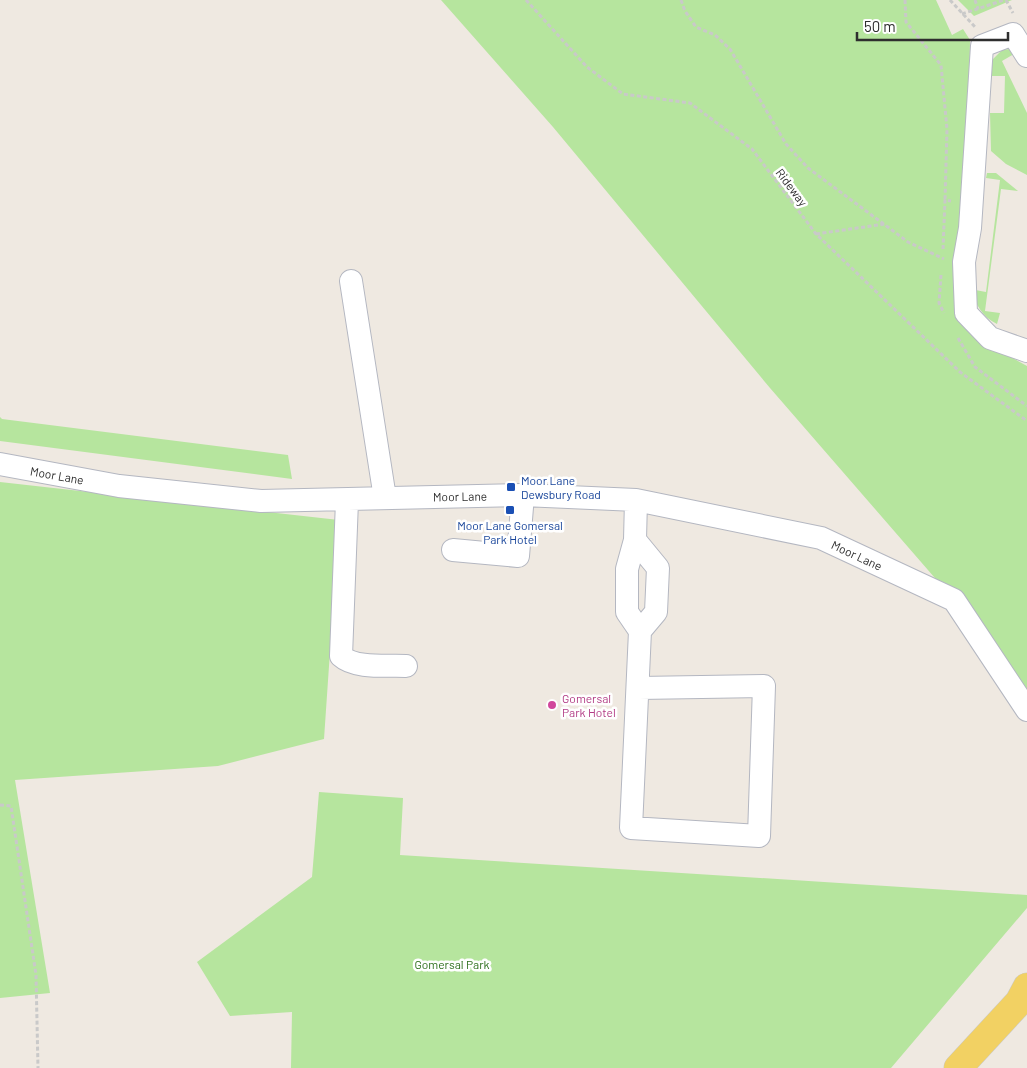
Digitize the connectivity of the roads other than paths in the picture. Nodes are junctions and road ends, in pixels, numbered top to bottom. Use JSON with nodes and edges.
{"nodes":[{"id":1,"x":1027,"y":56,"type":"edge"},
{"id":2,"x":351,"y":281,"type":"dead end"},
{"id":3,"x":1027,"y":351,"type":"edge"},
{"id":4,"x":0,"y":464,"type":"edge"},
{"id":5,"x":523,"y":495,"type":"junction"},
{"id":6,"x":385,"y":498,"type":"junction"},
{"id":7,"x":636,"y":500,"type":"junction"},
{"id":8,"x":346,"y":501,"type":"junction"},
{"id":9,"x":635,"y":540,"type":"junction"},
{"id":10,"x":453,"y":550,"type":"dead end"},
{"id":11,"x":640,"y":631,"type":"junction"},
{"id":12,"x":406,"y":666,"type":"dead end"},
{"id":13,"x":639,"y":688,"type":"junction"},
{"id":14,"x":1027,"y":710,"type":"edge"},
{"id":15,"x":1027,"y":987,"type":"edge"},
{"id":16,"x":958,"y":1068,"type":"edge"}],
"edges":[{"from":1,"to":3,"type":"street"},
{"from":2,"to":6,"type":"street"},
{"from":4,"to":8,"type":"street","name":"Moor Lane"},
{"from":5,"to":6,"type":"street","name":"Moor Lane"},
{"from":5,"to":7,"type":"street","name":"Moor Lane"},
{"from":5,"to":10,"type":"street"},
{"from":6,"to":8,"type":"street","name":"Moor Lane"},
{"from":7,"to":9,"type":"street"},
{"from":7,"to":14,"type":"street","name":"Moor Lane"},
{"from":8,"to":12,"type":"street"},
{"from":9,"to":11,"type":"street"},
{"from":9,"to":11,"type":"street"},
{"from":11,"to":13,"type":"street"},
{"from":13,"to":13,"type":"street"},
{"from":15,"to":16,"type":"main road"}]}
